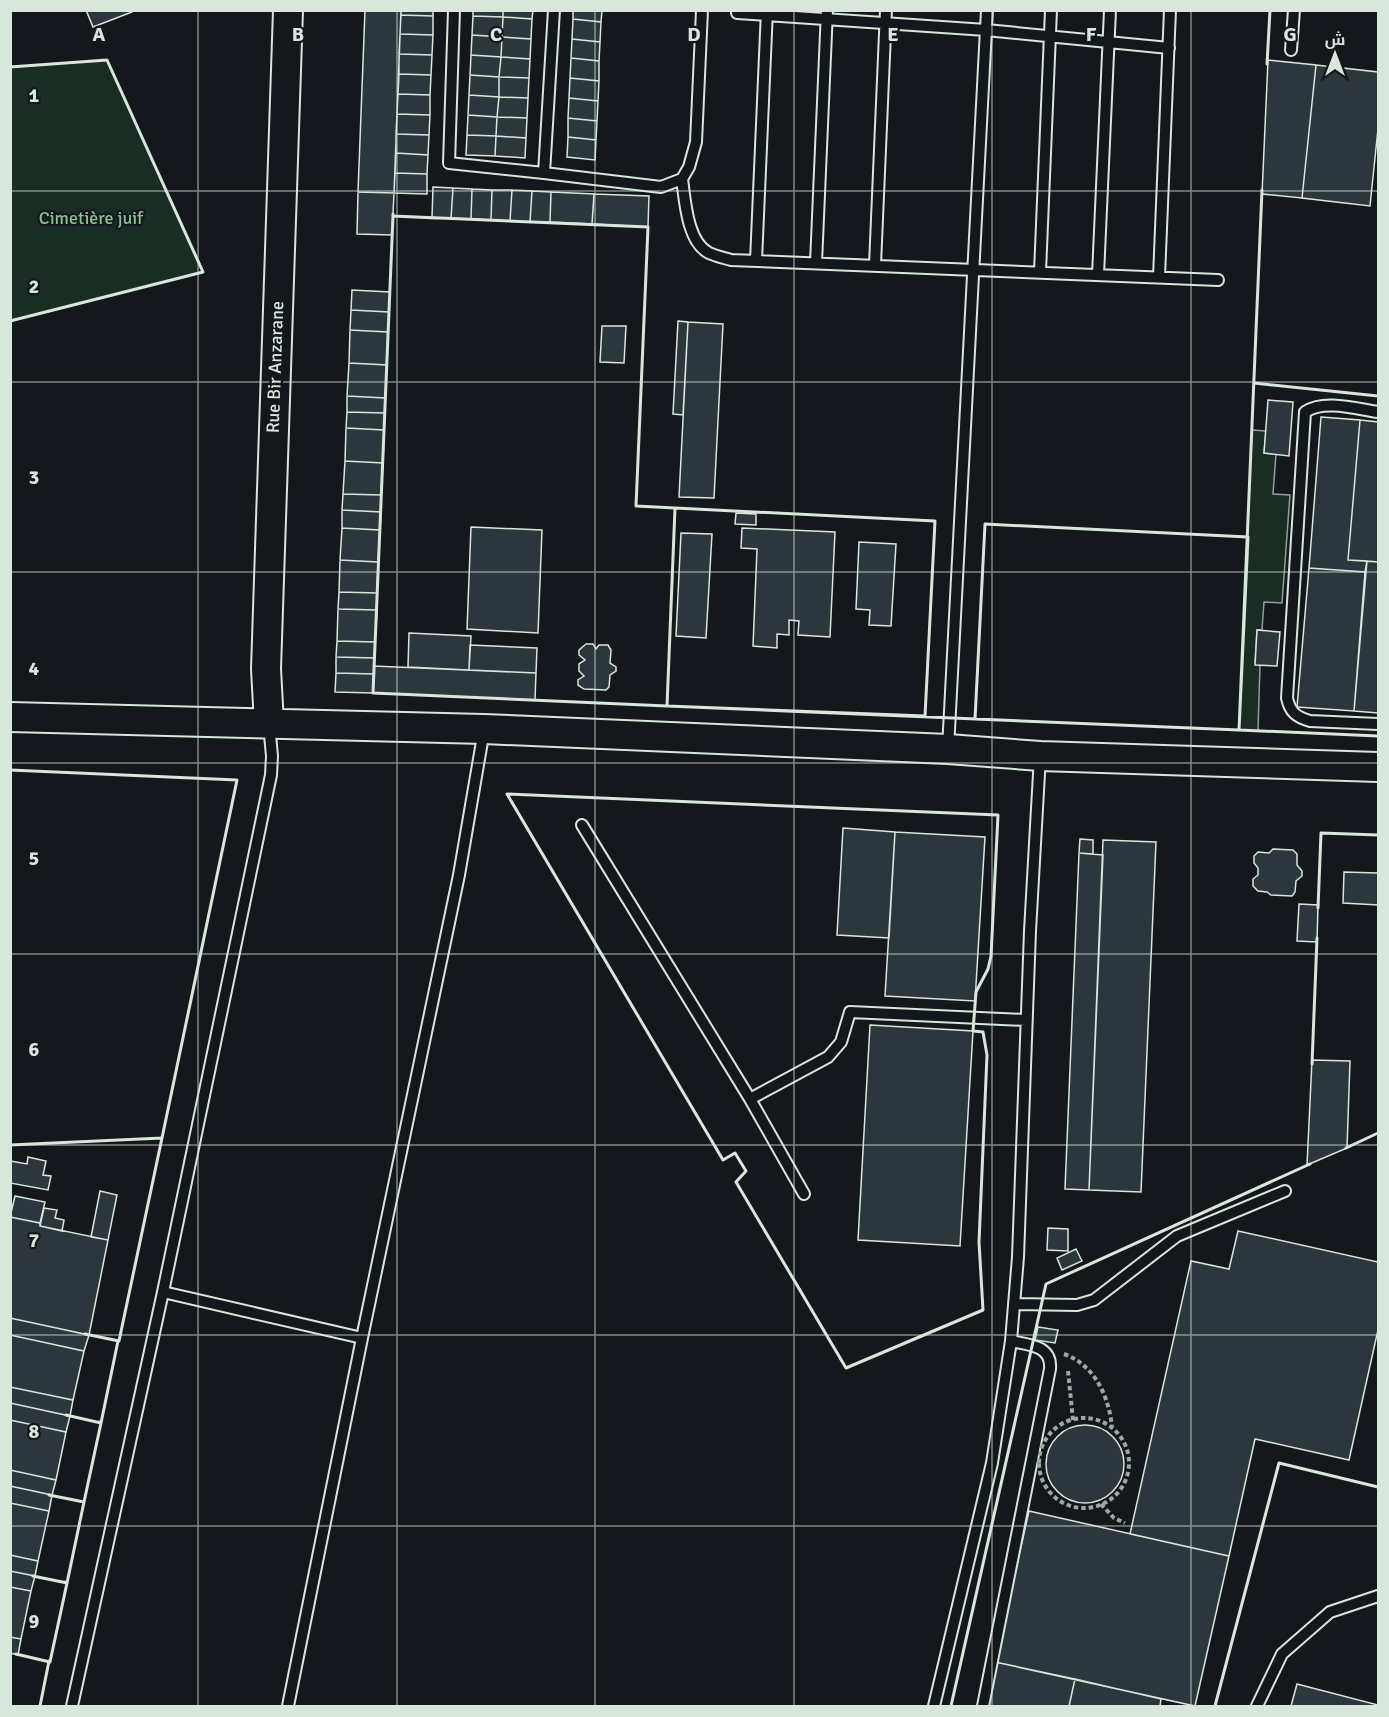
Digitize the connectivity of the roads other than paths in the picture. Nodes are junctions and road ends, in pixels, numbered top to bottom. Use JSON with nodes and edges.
{"nodes":[{"id":1,"x":288,"y":10,"type":"edge"},
{"id":2,"x":454,"y":10,"type":"edge"},
{"id":3,"x":554,"y":10,"type":"edge"},
{"id":4,"x":702,"y":10,"type":"edge"},
{"id":5,"x":886,"y":10,"type":"edge"},
{"id":6,"x":987,"y":10,"type":"edge"},
{"id":7,"x":1051,"y":10,"type":"edge"},
{"id":8,"x":1110,"y":10,"type":"edge"},
{"id":9,"x":1170,"y":10,"type":"edge"},
{"id":10,"x":1294,"y":10,"type":"edge"},
{"id":11,"x":737,"y":13,"type":"dead end"},
{"id":12,"x":767,"y":13,"type":"edge"},
{"id":13,"x":827,"y":15,"type":"edge"},
{"id":14,"x":886,"y":23,"type":"junction"},
{"id":15,"x":986,"y":30,"type":"junction"},
{"id":16,"x":1050,"y":36,"type":"junction"},
{"id":17,"x":1108,"y":42,"type":"junction"},
{"id":18,"x":1169,"y":48,"type":"junction"},
{"id":19,"x":1291,"y":50,"type":"dead end"},
{"id":20,"x":544,"y":173,"type":"junction"},
{"id":21,"x":682,"y":180,"type":"junction"},
{"id":22,"x":756,"y":261,"type":"junction"},
{"id":23,"x":816,"y":263,"type":"junction"},
{"id":24,"x":875,"y":265,"type":"junction"},
{"id":25,"x":973,"y":269,"type":"junction"},
{"id":26,"x":1040,"y":272,"type":"junction"},
{"id":27,"x":1098,"y":275,"type":"junction"},
{"id":28,"x":1159,"y":277,"type":"junction"},
{"id":29,"x":1218,"y":280,"type":"dead end"},
{"id":30,"x":1378,"y":412,"type":"edge"},
{"id":31,"x":10,"y":717,"type":"edge"},
{"id":32,"x":269,"y":724,"type":"junction"},
{"id":33,"x":1378,"y":724,"type":"edge"},
{"id":34,"x":484,"y":729,"type":"junction"},
{"id":35,"x":948,"y":749,"type":"junction"},
{"id":36,"x":1040,"y":756,"type":"junction"},
{"id":37,"x":1378,"y":767,"type":"edge"},
{"id":38,"x":582,"y":825,"type":"dead end"},
{"id":39,"x":1026,"y":1020,"type":"junction"},
{"id":40,"x":750,"y":1099,"type":"junction"},
{"id":41,"x":1285,"y":1191,"type":"dead end"},
{"id":42,"x":804,"y":1194,"type":"dead end"},
{"id":43,"x":163,"y":1292,"type":"junction"},
{"id":44,"x":1014,"y":1304,"type":"junction"},
{"id":45,"x":362,"y":1338,"type":"junction"},
{"id":46,"x":1011,"y":1341,"type":"junction"},
{"id":47,"x":1378,"y":1596,"type":"edge"},
{"id":48,"x":72,"y":1707,"type":"edge"},
{"id":49,"x":288,"y":1707,"type":"edge"},
{"id":50,"x":934,"y":1707,"type":"edge"},
{"id":51,"x":983,"y":1707,"type":"edge"},
{"id":52,"x":1257,"y":1707,"type":"edge"}],
"edges":[{"from":1,"to":32,"type":"street","name":"Rue Bir Anzarane"},
{"from":2,"to":20,"type":"lane"},
{"from":3,"to":20,"type":"lane"},
{"from":4,"to":21,"type":"lane"},
{"from":5,"to":14,"type":"lane"},
{"from":6,"to":15,"type":"lane"},
{"from":7,"to":16,"type":"lane"},
{"from":8,"to":17,"type":"lane"},
{"from":9,"to":18,"type":"lane"},
{"from":10,"to":19,"type":"lane"},
{"from":11,"to":12,"type":"lane"},
{"from":12,"to":13,"type":"lane"},
{"from":12,"to":22,"type":"lane"},
{"from":13,"to":14,"type":"lane"},
{"from":13,"to":23,"type":"lane"},
{"from":14,"to":15,"type":"lane"},
{"from":14,"to":24,"type":"lane"},
{"from":15,"to":16,"type":"lane"},
{"from":15,"to":25,"type":"lane"},
{"from":16,"to":17,"type":"lane"},
{"from":16,"to":26,"type":"lane"},
{"from":17,"to":18,"type":"lane"},
{"from":17,"to":27,"type":"lane"},
{"from":18,"to":28,"type":"lane"},
{"from":20,"to":21,"type":"lane"},
{"from":21,"to":22,"type":"lane"},
{"from":22,"to":23,"type":"lane"},
{"from":23,"to":24,"type":"lane"},
{"from":24,"to":25,"type":"lane"},
{"from":25,"to":26,"type":"lane"},
{"from":25,"to":35,"type":"lane"},
{"from":26,"to":27,"type":"lane"},
{"from":27,"to":28,"type":"lane"},
{"from":28,"to":29,"type":"lane"},
{"from":30,"to":33,"type":"lane"},
{"from":31,"to":32,"type":"street"},
{"from":32,"to":34,"type":"street"},
{"from":32,"to":43,"type":"lane"},
{"from":34,"to":35,"type":"street"},
{"from":34,"to":45,"type":"lane"},
{"from":35,"to":36,"type":"street"},
{"from":36,"to":37,"type":"street"},
{"from":36,"to":39,"type":"lane"},
{"from":38,"to":40,"type":"lane"},
{"from":39,"to":40,"type":"lane"},
{"from":39,"to":44,"type":"lane"},
{"from":40,"to":42,"type":"lane"},
{"from":41,"to":44,"type":"lane"},
{"from":43,"to":45,"type":"lane"},
{"from":43,"to":48,"type":"lane"},
{"from":44,"to":46,"type":"lane"},
{"from":45,"to":49,"type":"lane"},
{"from":46,"to":50,"type":"lane"},
{"from":46,"to":51,"type":"lane"},
{"from":47,"to":52,"type":"lane"}]}
